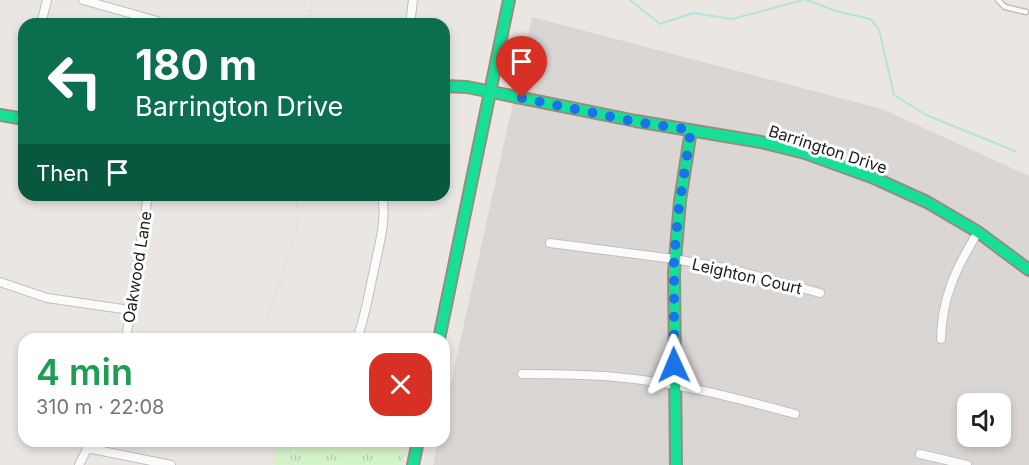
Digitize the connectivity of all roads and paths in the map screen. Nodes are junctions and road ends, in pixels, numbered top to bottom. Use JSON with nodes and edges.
{"nodes":[{"id":1,"x":47,"y":0,"type":"edge"},
{"id":2,"x":82,"y":0,"type":"edge"},
{"id":3,"x":312,"y":0,"type":"edge"},
{"id":4,"x":413,"y":0,"type":"edge"},
{"id":5,"x":509,"y":0,"type":"edge"},
{"id":6,"x":998,"y":0,"type":"edge"},
{"id":7,"x":1026,"y":12,"type":"dead end"},
{"id":8,"x":42,"y":18,"type":"edge"},
{"id":9,"x":146,"y":18,"type":"edge"},
{"id":10,"x":310,"y":18,"type":"edge"},
{"id":11,"x":411,"y":18,"type":"edge"},
{"id":12,"x":450,"y":86,"type":"edge"},
{"id":13,"x":490,"y":92,"type":"junction"},
{"id":14,"x":0,"y":115,"type":"edge"},
{"id":15,"x":18,"y":118,"type":"edge"},
{"id":16,"x":691,"y":130,"type":"junction"},
{"id":17,"x":147,"y":201,"type":"edge"},
{"id":18,"x":296,"y":201,"type":"edge"},
{"id":19,"x":384,"y":201,"type":"edge"},
{"id":20,"x":978,"y":232,"type":"junction"},
{"id":21,"x":550,"y":243,"type":"dead end"},
{"id":22,"x":674,"y":259,"type":"junction"},
{"id":23,"x":1029,"y":270,"type":"edge"},
{"id":24,"x":0,"y":282,"type":"edge"},
{"id":25,"x":820,"y":293,"type":"dead end"},
{"id":26,"x":130,"y":310,"type":"junction"},
{"id":27,"x":127,"y":333,"type":"edge"},
{"id":28,"x":261,"y":333,"type":"edge"},
{"id":29,"x":359,"y":333,"type":"edge"},
{"id":30,"x":440,"y":333,"type":"edge"},
{"id":31,"x":941,"y":339,"type":"dead end"},
{"id":32,"x":522,"y":374,"type":"dead end"},
{"id":33,"x":674,"y":386,"type":"junction"},
{"id":34,"x":795,"y":414,"type":"dead end"},
{"id":35,"x":88,"y":447,"type":"edge"},
{"id":36,"x":101,"y":447,"type":"edge"},
{"id":37,"x":290,"y":447,"type":"edge"},
{"id":38,"x":417,"y":447,"type":"edge"},
{"id":39,"x":920,"y":454,"type":"dead end"},
{"id":40,"x":79,"y":465,"type":"edge"},
{"id":41,"x":171,"y":465,"type":"edge"},
{"id":42,"x":291,"y":465,"type":"edge"},
{"id":43,"x":413,"y":465,"type":"edge"},
{"id":44,"x":676,"y":465,"type":"edge"},
{"id":45,"x":967,"y":465,"type":"edge"}],
"edges":[{"from":1,"to":8,"type":"street"},
{"from":2,"to":9,"type":"street"},
{"from":3,"to":10,"type":"path"},
{"from":4,"to":11,"type":"street"},
{"from":5,"to":13,"type":"street"},
{"from":6,"to":7,"type":"lane"},
{"from":12,"to":13,"type":"street","name":"Barrington Drive"},
{"from":13,"to":16,"type":"street","name":"Barrington Drive"},
{"from":13,"to":30,"type":"street"},
{"from":14,"to":15,"type":"street"},
{"from":16,"to":20,"type":"street","name":"Barrington Drive"},
{"from":16,"to":22,"type":"street"},
{"from":17,"to":26,"type":"street","name":"Oakwood Lane"},
{"from":18,"to":28,"type":"path"},
{"from":19,"to":29,"type":"street"},
{"from":20,"to":23,"type":"street","name":"Barrington Drive"},
{"from":20,"to":31,"type":"street"},
{"from":21,"to":22,"type":"street","name":"Leighton Court"},
{"from":22,"to":25,"type":"street","name":"Leighton Court"},
{"from":22,"to":33,"type":"street"},
{"from":24,"to":26,"type":"street"},
{"from":26,"to":27,"type":"street","name":"Oakwood Lane"},
{"from":32,"to":33,"type":"street"},
{"from":33,"to":34,"type":"street"},
{"from":33,"to":44,"type":"street"},
{"from":35,"to":40,"type":"street"},
{"from":36,"to":41,"type":"street"},
{"from":37,"to":42,"type":"path"},
{"from":38,"to":43,"type":"street"},
{"from":39,"to":45,"type":"street"}]}
